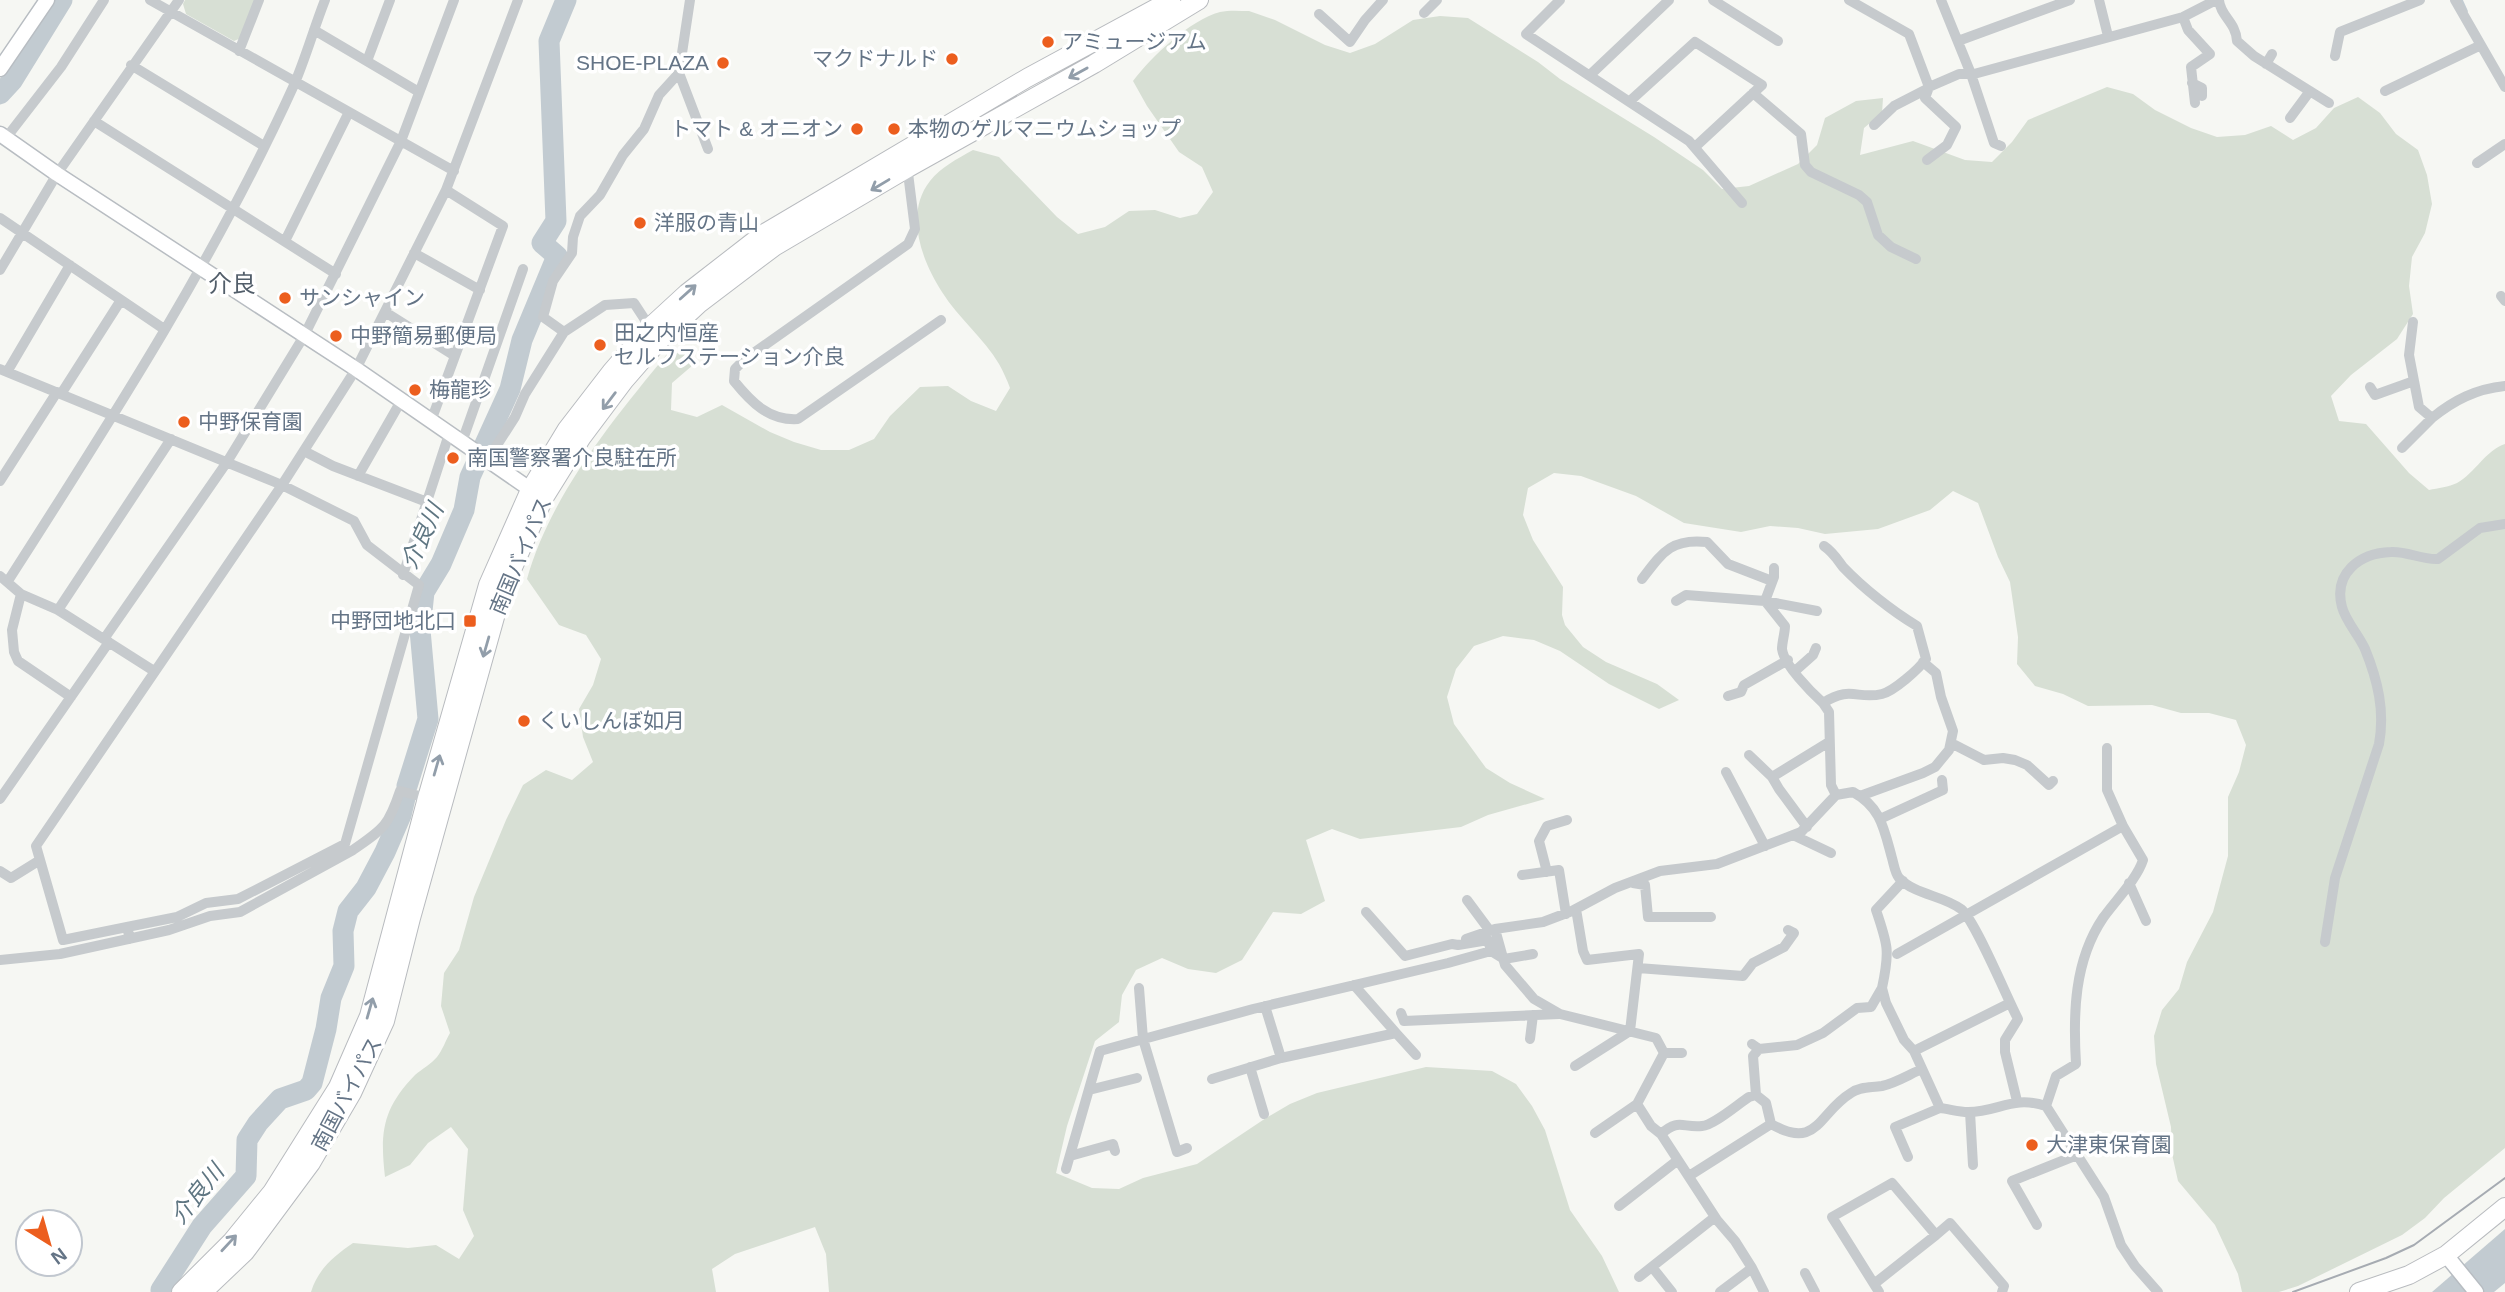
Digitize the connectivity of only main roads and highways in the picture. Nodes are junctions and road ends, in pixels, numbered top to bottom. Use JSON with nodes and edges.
{"nodes":[{"id":1,"x":1171,"y":0,"type":"edge"},
{"id":2,"x":1199,"y":0,"type":"edge"},
{"id":3,"x":905,"y":160,"type":"junction"},
{"id":4,"x":537,"y":494,"type":"junction"},
{"id":5,"x":2505,"y":1207,"type":"edge"},
{"id":6,"x":181,"y":1292,"type":"edge"},
{"id":7,"x":203,"y":1292,"type":"edge"},
{"id":8,"x":2359,"y":1292,"type":"edge"}],
"edges":[{"from":1,"to":3,"type":"highway","name":"南国バイパス"},
{"from":2,"to":3,"type":"highway","name":"南国バイパス","one_way":true},
{"from":3,"to":4,"type":"highway","name":"南国バイパス"},
{"from":6,"to":4,"type":"highway","name":"南国バイパス","one_way":true},
{"from":4,"to":7,"type":"highway","name":"南国バイパス","one_way":true},
{"from":5,"to":8,"type":"highway"}]}
